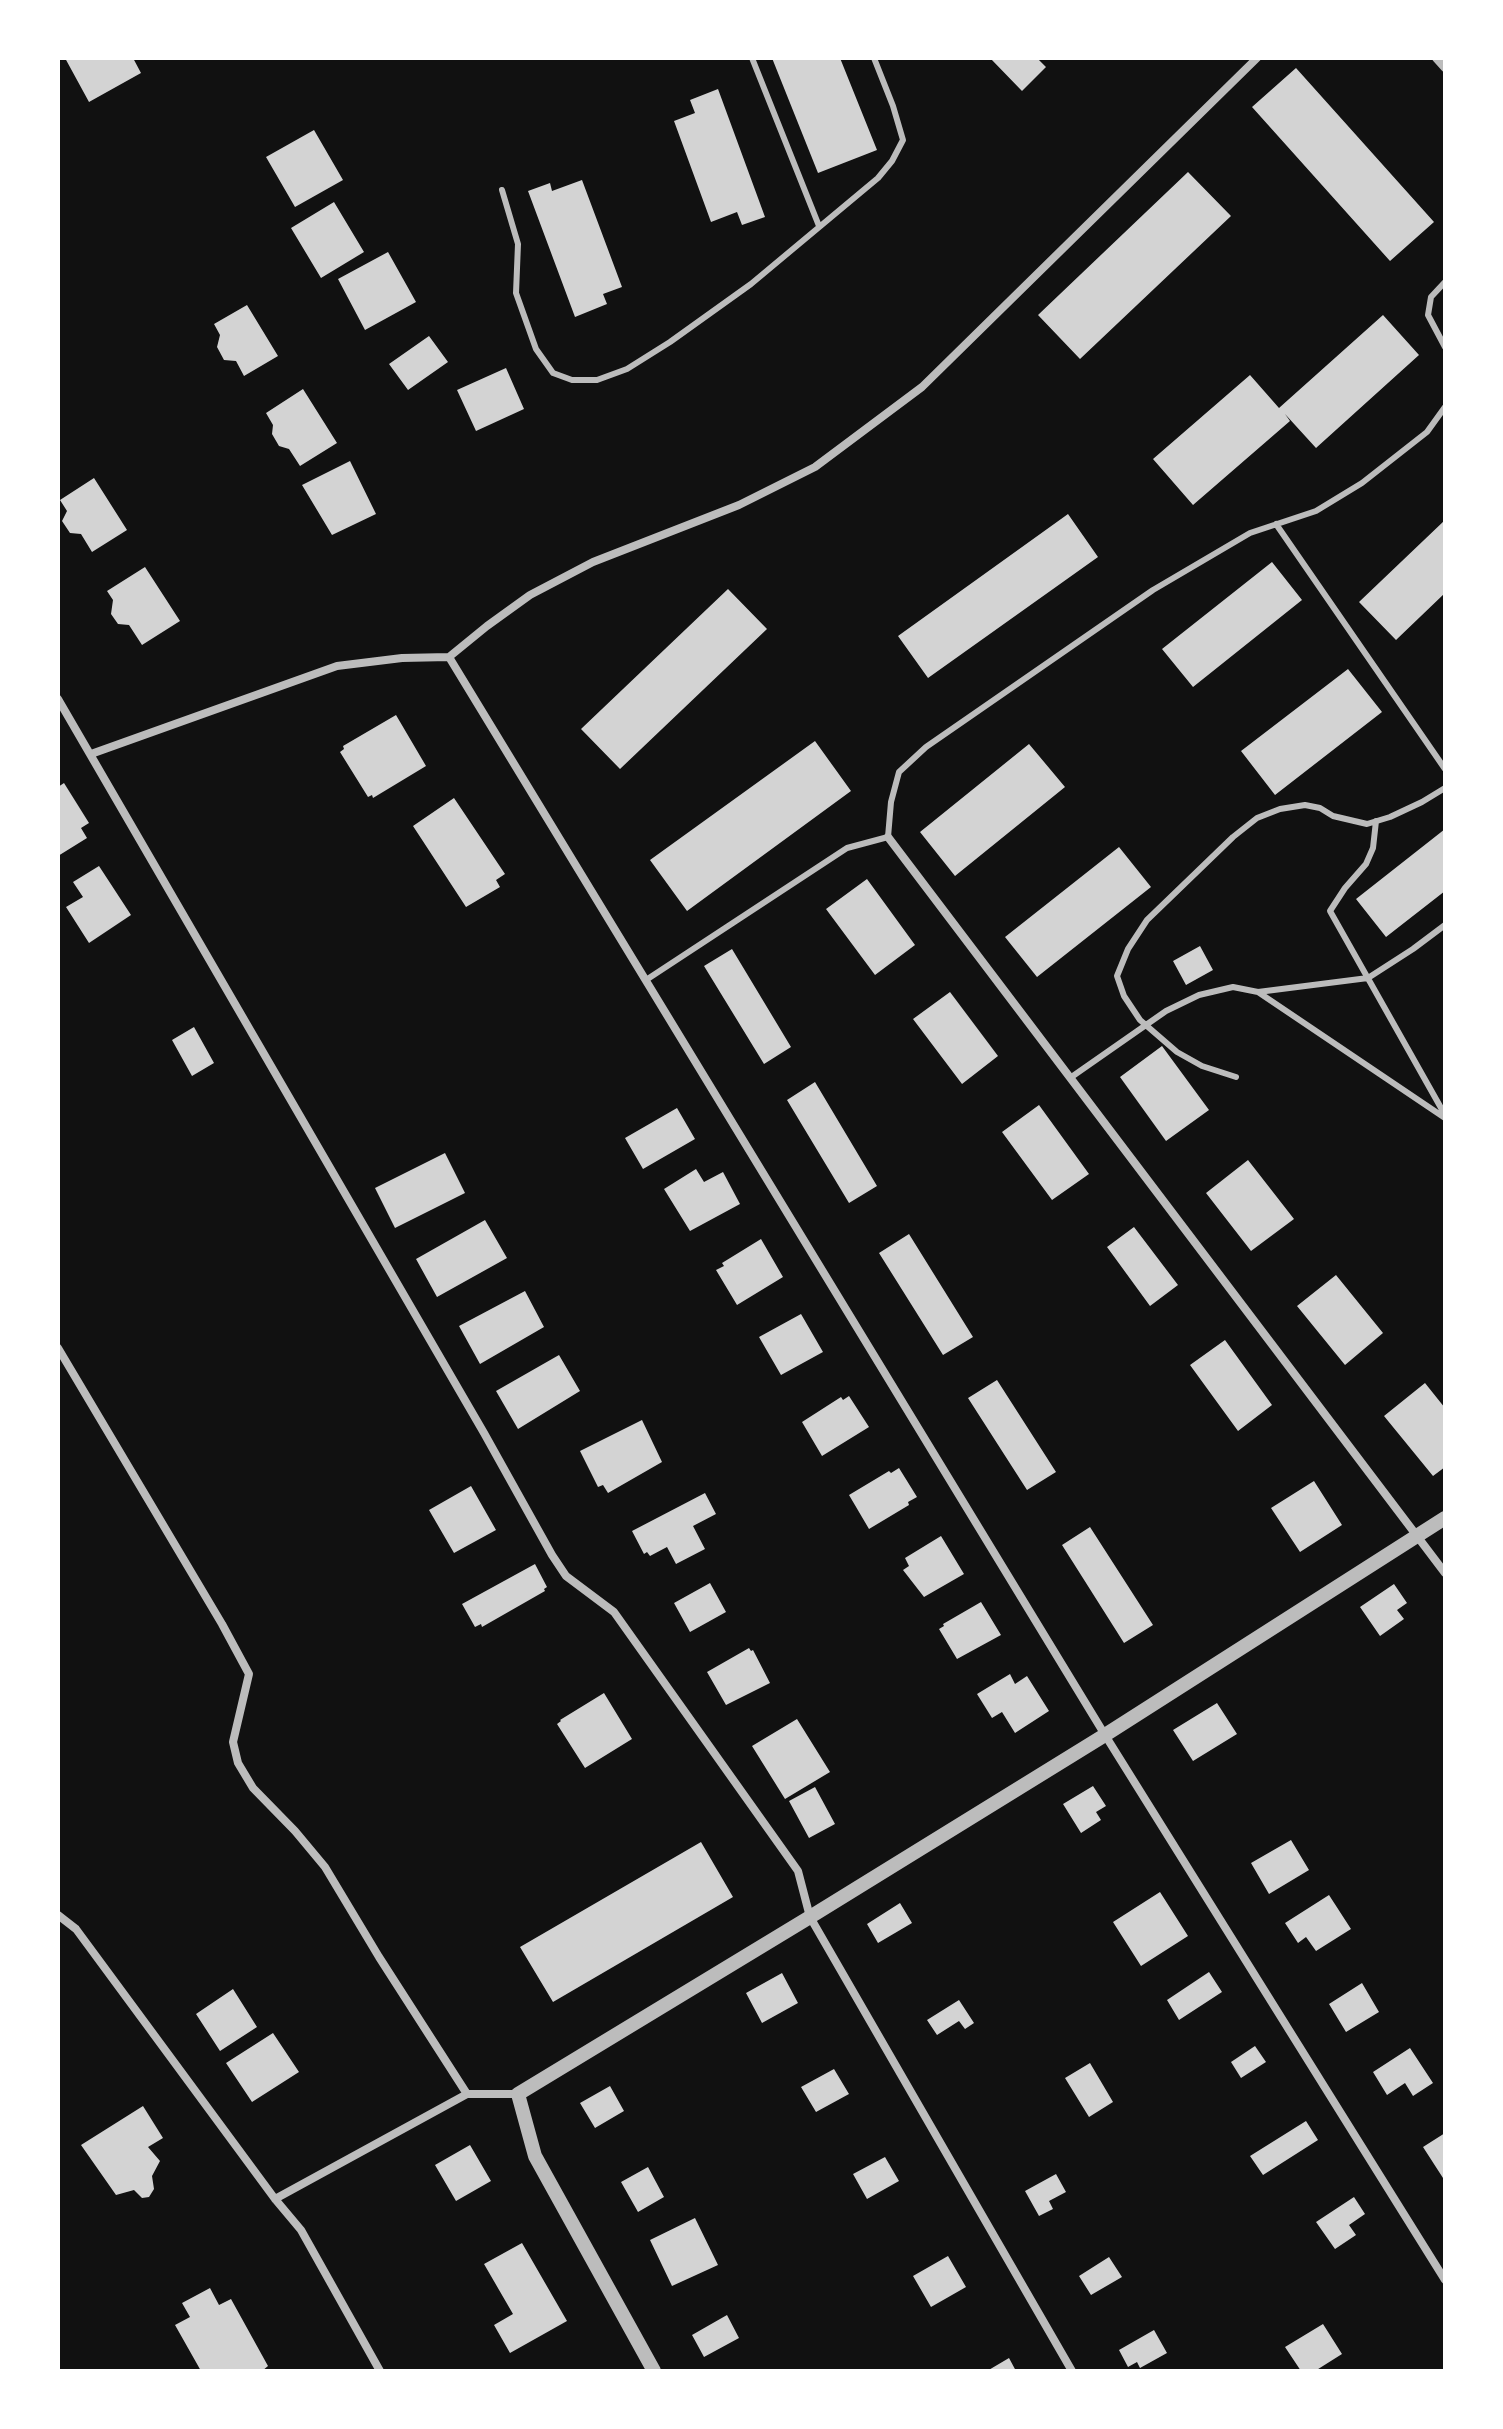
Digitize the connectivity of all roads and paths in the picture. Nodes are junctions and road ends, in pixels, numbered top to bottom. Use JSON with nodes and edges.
{"nodes":[{"id":1,"x":752,"y":58,"type":"edge"},
{"id":2,"x":874,"y":58,"type":"edge"},
{"id":3,"x":1257,"y":58,"type":"edge"},
{"id":4,"x":502,"y":190,"type":"dead end"},
{"id":5,"x":819,"y":226,"type":"junction"},
{"id":6,"x":1445,"y":282,"type":"edge"},
{"id":7,"x":1445,"y":347,"type":"edge"},
{"id":8,"x":1445,"y":407,"type":"edge"},
{"id":9,"x":1276,"y":524,"type":"junction"},
{"id":10,"x":449,"y":657,"type":"junction"},
{"id":11,"x":58,"y":699,"type":"edge"},
{"id":12,"x":91,"y":754,"type":"junction"},
{"id":13,"x":1445,"y":769,"type":"edge"},
{"id":14,"x":1445,"y":788,"type":"edge"},
{"id":15,"x":1376,"y":821,"type":"junction"},
{"id":16,"x":888,"y":837,"type":"junction"},
{"id":17,"x":1445,"y":925,"type":"edge"},
{"id":18,"x":1368,"y":978,"type":"junction"},
{"id":19,"x":646,"y":980,"type":"junction"},
{"id":20,"x":1258,"y":992,"type":"junction"},
{"id":21,"x":1145,"y":1025,"type":"junction"},
{"id":22,"x":1236,"y":1077,"type":"dead end"},
{"id":23,"x":1070,"y":1078,"type":"junction"},
{"id":24,"x":1445,"y":1116,"type":"edge"},
{"id":25,"x":58,"y":1348,"type":"edge"},
{"id":26,"x":1445,"y":1518,"type":"edge"},
{"id":27,"x":1416,"y":1537,"type":"junction"},
{"id":28,"x":1445,"y":1573,"type":"edge"},
{"id":29,"x":1105,"y":1735,"type":"junction"},
{"id":30,"x":58,"y":1915,"type":"edge"},
{"id":31,"x":810,"y":1917,"type":"junction"},
{"id":32,"x":467,"y":2094,"type":"junction"},
{"id":33,"x":518,"y":2094,"type":"junction"},
{"id":34,"x":275,"y":2199,"type":"junction"},
{"id":35,"x":1445,"y":2280,"type":"edge"},
{"id":36,"x":380,"y":2371,"type":"edge"},
{"id":37,"x":654,"y":2371,"type":"edge"},
{"id":38,"x":1072,"y":2371,"type":"edge"}],
"edges":[{"from":1,"to":5,"type":"lane"},
{"from":2,"to":5,"type":"lane"},
{"from":3,"to":10,"type":"street"},
{"from":4,"to":5,"type":"lane"},
{"from":6,"to":7,"type":"lane"},
{"from":8,"to":9,"type":"lane"},
{"from":9,"to":13,"type":"lane"},
{"from":9,"to":16,"type":"lane"},
{"from":10,"to":12,"type":"street"},
{"from":10,"to":19,"type":"street"},
{"from":11,"to":12,"type":"street"},
{"from":12,"to":31,"type":"street"},
{"from":14,"to":15,"type":"lane"},
{"from":15,"to":18,"type":"lane"},
{"from":15,"to":21,"type":"lane"},
{"from":16,"to":19,"type":"lane"},
{"from":16,"to":23,"type":"street"},
{"from":17,"to":18,"type":"lane"},
{"from":18,"to":20,"type":"lane"},
{"from":18,"to":24,"type":"lane"},
{"from":19,"to":29,"type":"street"},
{"from":20,"to":21,"type":"lane"},
{"from":20,"to":24,"type":"lane"},
{"from":21,"to":22,"type":"lane"},
{"from":21,"to":23,"type":"lane"},
{"from":23,"to":27,"type":"street"},
{"from":25,"to":32,"type":"street"},
{"from":26,"to":27,"type":"street"},
{"from":27,"to":28,"type":"street"},
{"from":27,"to":29,"type":"street"},
{"from":29,"to":31,"type":"street"},
{"from":29,"to":35,"type":"street"},
{"from":30,"to":34,"type":"street"},
{"from":31,"to":33,"type":"street"},
{"from":31,"to":38,"type":"street"},
{"from":32,"to":33,"type":"street"},
{"from":32,"to":34,"type":"street"},
{"from":33,"to":37,"type":"street"},
{"from":34,"to":36,"type":"street"}]}
